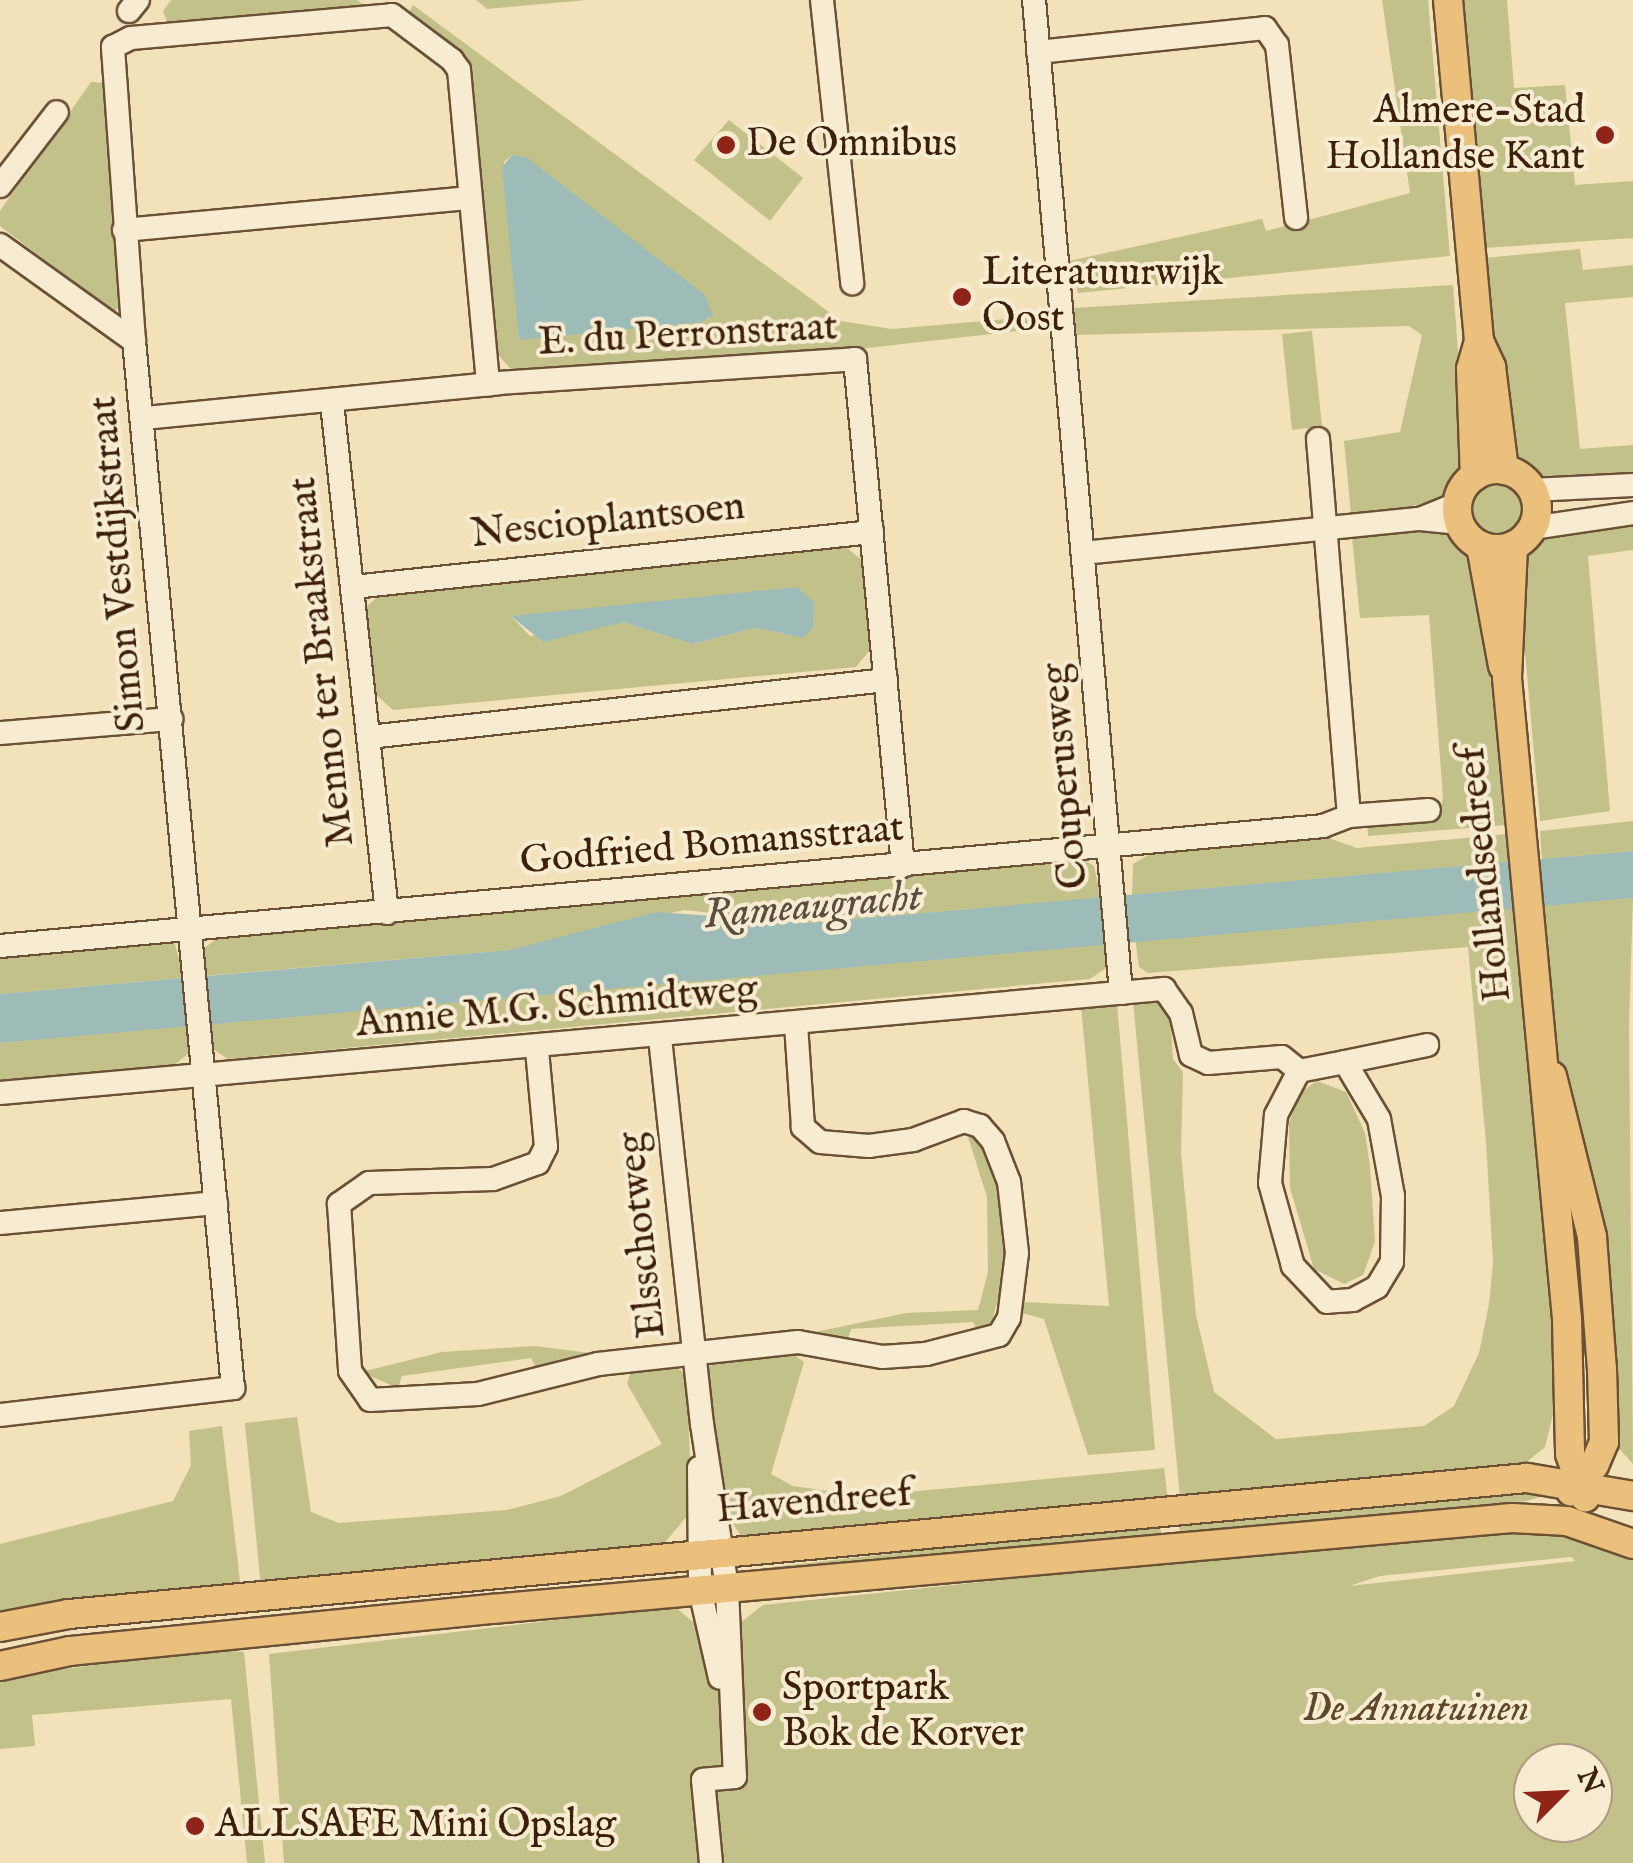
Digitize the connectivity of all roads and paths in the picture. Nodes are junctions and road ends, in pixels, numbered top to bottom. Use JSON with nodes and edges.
{"nodes":[{"id":1,"x":822,"y":0,"type":"edge"},
{"id":2,"x":1034,"y":0,"type":"edge"},
{"id":3,"x":1448,"y":0,"type":"edge"},
{"id":4,"x":1038,"y":52,"type":"junction"},
{"id":5,"x":57,"y":112,"type":"dead end"},
{"id":6,"x":0,"y":186,"type":"edge"},
{"id":7,"x":468,"y":198,"type":"junction"},
{"id":8,"x":1296,"y":218,"type":"dead end"},
{"id":9,"x":124,"y":230,"type":"junction"},
{"id":10,"x":0,"y":245,"type":"edge"},
{"id":11,"x":852,"y":283,"type":"dead end"},
{"id":12,"x":134,"y":341,"type":"junction"},
{"id":13,"x":1478,"y":341,"type":"junction"},
{"id":14,"x":488,"y":384,"type":"junction"},
{"id":15,"x":332,"y":404,"type":"junction"},
{"id":16,"x":144,"y":418,"type":"junction"},
{"id":17,"x":1318,"y":439,"type":"dead end"},
{"id":18,"x":1504,"y":470,"type":"junction"},
{"id":19,"x":1475,"y":476,"type":"junction"},
{"id":20,"x":1633,"y":485,"type":"edge"},
{"id":21,"x":1532,"y":490,"type":"junction"},
{"id":22,"x":1458,"y":513,"type":"junction"},
{"id":23,"x":1633,"y":513,"type":"edge"},
{"id":24,"x":1325,"y":528,"type":"junction"},
{"id":25,"x":872,"y":532,"type":"junction"},
{"id":26,"x":1522,"y":537,"type":"junction"},
{"id":27,"x":1481,"y":546,"type":"junction"},
{"id":28,"x":1082,"y":553,"type":"junction"},
{"id":29,"x":352,"y":586,"type":"junction"},
{"id":30,"x":1507,"y":678,"type":"junction"},
{"id":31,"x":886,"y":680,"type":"junction"},
{"id":32,"x":171,"y":719,"type":"junction"},
{"id":33,"x":0,"y":734,"type":"edge"},
{"id":34,"x":369,"y":737,"type":"junction"},
{"id":35,"x":1429,"y":810,"type":"dead end"},
{"id":36,"x":1349,"y":816,"type":"junction"},
{"id":37,"x":1110,"y":844,"type":"junction"},
{"id":38,"x":903,"y":866,"type":"junction"},
{"id":39,"x":387,"y":914,"type":"junction"},
{"id":40,"x":189,"y":928,"type":"junction"},
{"id":41,"x":0,"y":946,"type":"edge"},
{"id":42,"x":1121,"y":993,"type":"junction"},
{"id":43,"x":796,"y":1024,"type":"junction"},
{"id":44,"x":660,"y":1038,"type":"junction"},
{"id":45,"x":1427,"y":1045,"type":"dead end"},
{"id":46,"x":537,"y":1050,"type":"junction"},
{"id":47,"x":1345,"y":1062,"type":"junction"},
{"id":48,"x":1546,"y":1062,"type":"junction"},
{"id":49,"x":1299,"y":1071,"type":"junction"},
{"id":50,"x":205,"y":1074,"type":"junction"},
{"id":51,"x":0,"y":1093,"type":"edge"},
{"id":52,"x":216,"y":1203,"type":"junction"},
{"id":53,"x":0,"y":1222,"type":"edge"},
{"id":54,"x":694,"y":1356,"type":"junction"},
{"id":55,"x":0,"y":1414,"type":"edge"},
{"id":56,"x":1568,"y":1421,"type":"junction"},
{"id":57,"x":1604,"y":1442,"type":"junction"},
{"id":58,"x":1527,"y":1478,"type":"junction"},
{"id":59,"x":1580,"y":1483,"type":"junction"},
{"id":60,"x":1633,"y":1494,"type":"edge"},
{"id":61,"x":1522,"y":1518,"type":"junction"},
{"id":62,"x":1598,"y":1530,"type":"junction"},
{"id":63,"x":1633,"y":1544,"type":"edge"},
{"id":64,"x":709,"y":1552,"type":"junction"},
{"id":65,"x":714,"y":1589,"type":"junction"},
{"id":66,"x":0,"y":1627,"type":"edge"},
{"id":67,"x":0,"y":1666,"type":"edge"},
{"id":68,"x":711,"y":1863,"type":"edge"}],
"edges":[{"from":1,"to":11,"type":"street"},
{"from":2,"to":4,"type":"street","name":"Couperusweg"},
{"from":3,"to":13,"type":"main road"},
{"from":4,"to":8,"type":"street"},
{"from":4,"to":28,"type":"street","name":"Couperusweg"},
{"from":5,"to":6,"type":"street"},
{"from":7,"to":9,"type":"street"},
{"from":7,"to":9,"type":"street","name":"Simon Vestdijkstraat"},
{"from":7,"to":14,"type":"street"},
{"from":9,"to":12,"type":"street","name":"Simon Vestdijkstraat"},
{"from":10,"to":12,"type":"street"},
{"from":12,"to":16,"type":"street","name":"Simon Vestdijkstraat"},
{"from":13,"to":18,"type":"main road"},
{"from":13,"to":19,"type":"main road"},
{"from":14,"to":15,"type":"street","name":"E. du Perronstraat"},
{"from":14,"to":25,"type":"street","name":"E. du Perronstraat"},
{"from":15,"to":16,"type":"street","name":"E. du Perronstraat"},
{"from":15,"to":29,"type":"street","name":"Menno ter Braakstraat"},
{"from":16,"to":32,"type":"street","name":"Simon Vestdijkstraat"},
{"from":17,"to":24,"type":"street"},
{"from":18,"to":19,"type":"main road"},
{"from":18,"to":21,"type":"main road"},
{"from":19,"to":22,"type":"main road"},
{"from":20,"to":21,"type":"street"},
{"from":21,"to":26,"type":"main road"},
{"from":22,"to":24,"type":"street"},
{"from":22,"to":27,"type":"main road"},
{"from":23,"to":26,"type":"street"},
{"from":24,"to":28,"type":"street"},
{"from":24,"to":36,"type":"street"},
{"from":25,"to":29,"type":"street","name":"Nescioplantsoen"},
{"from":25,"to":31,"type":"street","name":"E. du Perronstraat"},
{"from":26,"to":27,"type":"main road"},
{"from":26,"to":30,"type":"main road","name":"Hollandsedreef"},
{"from":27,"to":30,"type":"main road","name":"Hollandsedreef"},
{"from":28,"to":37,"type":"street","name":"Couperusweg"},
{"from":29,"to":34,"type":"street","name":"Menno ter Braakstraat"},
{"from":30,"to":48,"type":"main road","name":"Hollandsedreef"},
{"from":31,"to":34,"type":"street"},
{"from":31,"to":38,"type":"street","name":"E. du Perronstraat"},
{"from":32,"to":33,"type":"street"},
{"from":32,"to":40,"type":"street","name":"Simon Vestdijkstraat"},
{"from":34,"to":39,"type":"street","name":"Menno ter Braakstraat"},
{"from":35,"to":36,"type":"street","name":"Godfried Bomansstraat"},
{"from":36,"to":37,"type":"street","name":"Godfried Bomansstraat"},
{"from":37,"to":38,"type":"street","name":"Godfried Bomansstraat"},
{"from":37,"to":42,"type":"street","name":"Couperusweg"},
{"from":38,"to":39,"type":"street","name":"Godfried Bomansstraat"},
{"from":39,"to":40,"type":"street","name":"Godfried Bomansstraat"},
{"from":40,"to":41,"type":"street","name":"Godfried Bomansstraat"},
{"from":40,"to":50,"type":"street","name":"Simon Vestdijkstraat"},
{"from":42,"to":43,"type":"street","name":"Annie M.G. Schmidtweg"},
{"from":42,"to":49,"type":"street","name":"Annie M.G. Schmidtweg"},
{"from":43,"to":44,"type":"street","name":"Annie M.G. Schmidtweg"},
{"from":43,"to":54,"type":"street"},
{"from":44,"to":46,"type":"street","name":"Annie M.G. Schmidtweg"},
{"from":44,"to":54,"type":"street","name":"Elsschotweg"},
{"from":45,"to":47,"type":"street"},
{"from":46,"to":50,"type":"street","name":"Annie M.G. Schmidtweg"},
{"from":46,"to":54,"type":"street"},
{"from":47,"to":49,"type":"street"},
{"from":47,"to":49,"type":"street"},
{"from":48,"to":56,"type":"main road","name":"Hollandsedreef"},
{"from":48,"to":57,"type":"main road","name":"Hollandsedreef"},
{"from":50,"to":51,"type":"street","name":"Annie M.G. Schmidtweg"},
{"from":50,"to":52,"type":"street","name":"Simon Vestdijkstraat"},
{"from":52,"to":53,"type":"street"},
{"from":52,"to":55,"type":"street","name":"Simon Vestdijkstraat"},
{"from":54,"to":64,"type":"street","name":"Elsschotweg"},
{"from":56,"to":58,"type":"main road"},
{"from":56,"to":59,"type":"main road","name":"Hollandsedreef"},
{"from":57,"to":59,"type":"main road"},
{"from":57,"to":60,"type":"main road"},
{"from":58,"to":59,"type":"main road","name":"Havendreef"},
{"from":58,"to":64,"type":"main road","name":"Havendreef"},
{"from":59,"to":60,"type":"main road","name":"Havendreef"},
{"from":59,"to":61,"type":"main road"},
{"from":59,"to":62,"type":"main road","name":"Hollandsedreef"},
{"from":61,"to":62,"type":"main road"},
{"from":61,"to":65,"type":"main road","name":"Havendreef"},
{"from":62,"to":63,"type":"main road"},
{"from":64,"to":65,"type":"street","name":"Elsschotweg"},
{"from":64,"to":66,"type":"main road","name":"Havendreef"},
{"from":65,"to":67,"type":"main road","name":"Havendreef"},
{"from":65,"to":68,"type":"street","name":"Elsschotweg"}]}
